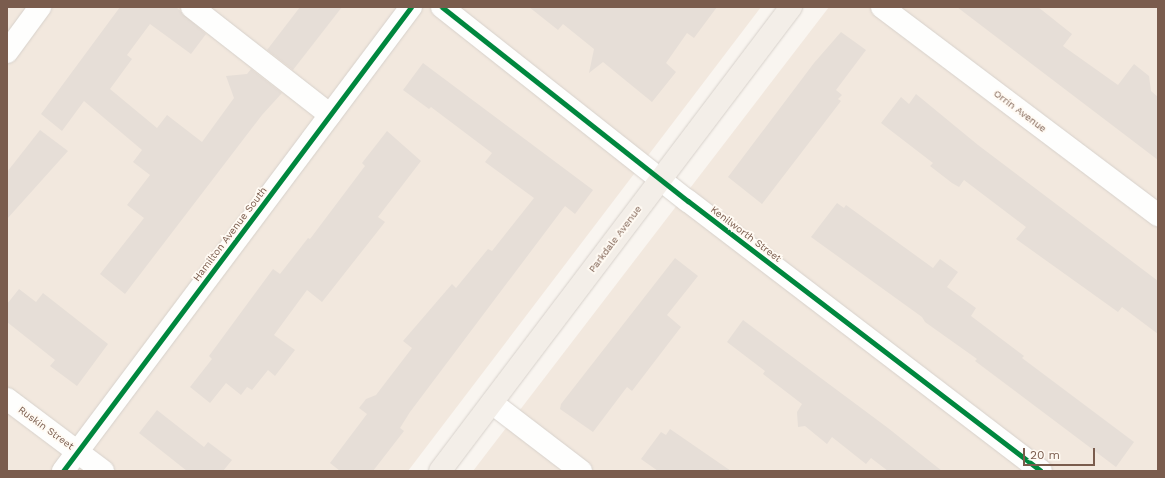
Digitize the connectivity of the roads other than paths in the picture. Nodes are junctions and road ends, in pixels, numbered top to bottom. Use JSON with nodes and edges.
{"nodes":[{"id":1,"x":40,"y":7,"type":"edge"},
{"id":2,"x":192,"y":7,"type":"edge"},
{"id":3,"x":411,"y":7,"type":"edge"},
{"id":4,"x":442,"y":7,"type":"edge"},
{"id":5,"x":790,"y":7,"type":"edge"},
{"id":6,"x":882,"y":7,"type":"edge"},
{"id":7,"x":7,"y":52,"type":"edge"},
{"id":8,"x":330,"y":115,"type":"junction"},
{"id":9,"x":660,"y":179,"type":"junction"},
{"id":10,"x":1158,"y":215,"type":"edge"},
{"id":11,"x":7,"y":399,"type":"edge"},
{"id":12,"x":492,"y":403,"type":"junction"},
{"id":13,"x":78,"y":452,"type":"junction"},
{"id":14,"x":63,"y":471,"type":"edge"},
{"id":15,"x":103,"y":471,"type":"edge"},
{"id":16,"x":440,"y":471,"type":"edge"},
{"id":17,"x":581,"y":471,"type":"edge"},
{"id":18,"x":1041,"y":471,"type":"edge"}],
"edges":[{"from":1,"to":7,"type":"street"},
{"from":2,"to":8,"type":"street"},
{"from":3,"to":8,"type":"street","name":"Hamilton Avenue South"},
{"from":4,"to":9,"type":"street","name":"Kenilworth Street"},
{"from":5,"to":9,"type":"main road","name":"Parkdale Avenue"},
{"from":6,"to":10,"type":"street","name":"Orrin Avenue"},
{"from":8,"to":13,"type":"street","name":"Hamilton Avenue South"},
{"from":9,"to":12,"type":"main road","name":"Parkdale Avenue"},
{"from":9,"to":18,"type":"street","name":"Kenilworth Street"},
{"from":11,"to":13,"type":"street","name":"Ruskin Street"},
{"from":12,"to":16,"type":"main road","name":"Parkdale Avenue"},
{"from":12,"to":17,"type":"street"},
{"from":13,"to":14,"type":"street","name":"Hamilton Avenue South"},
{"from":13,"to":15,"type":"street","name":"Ruskin Street"}]}
